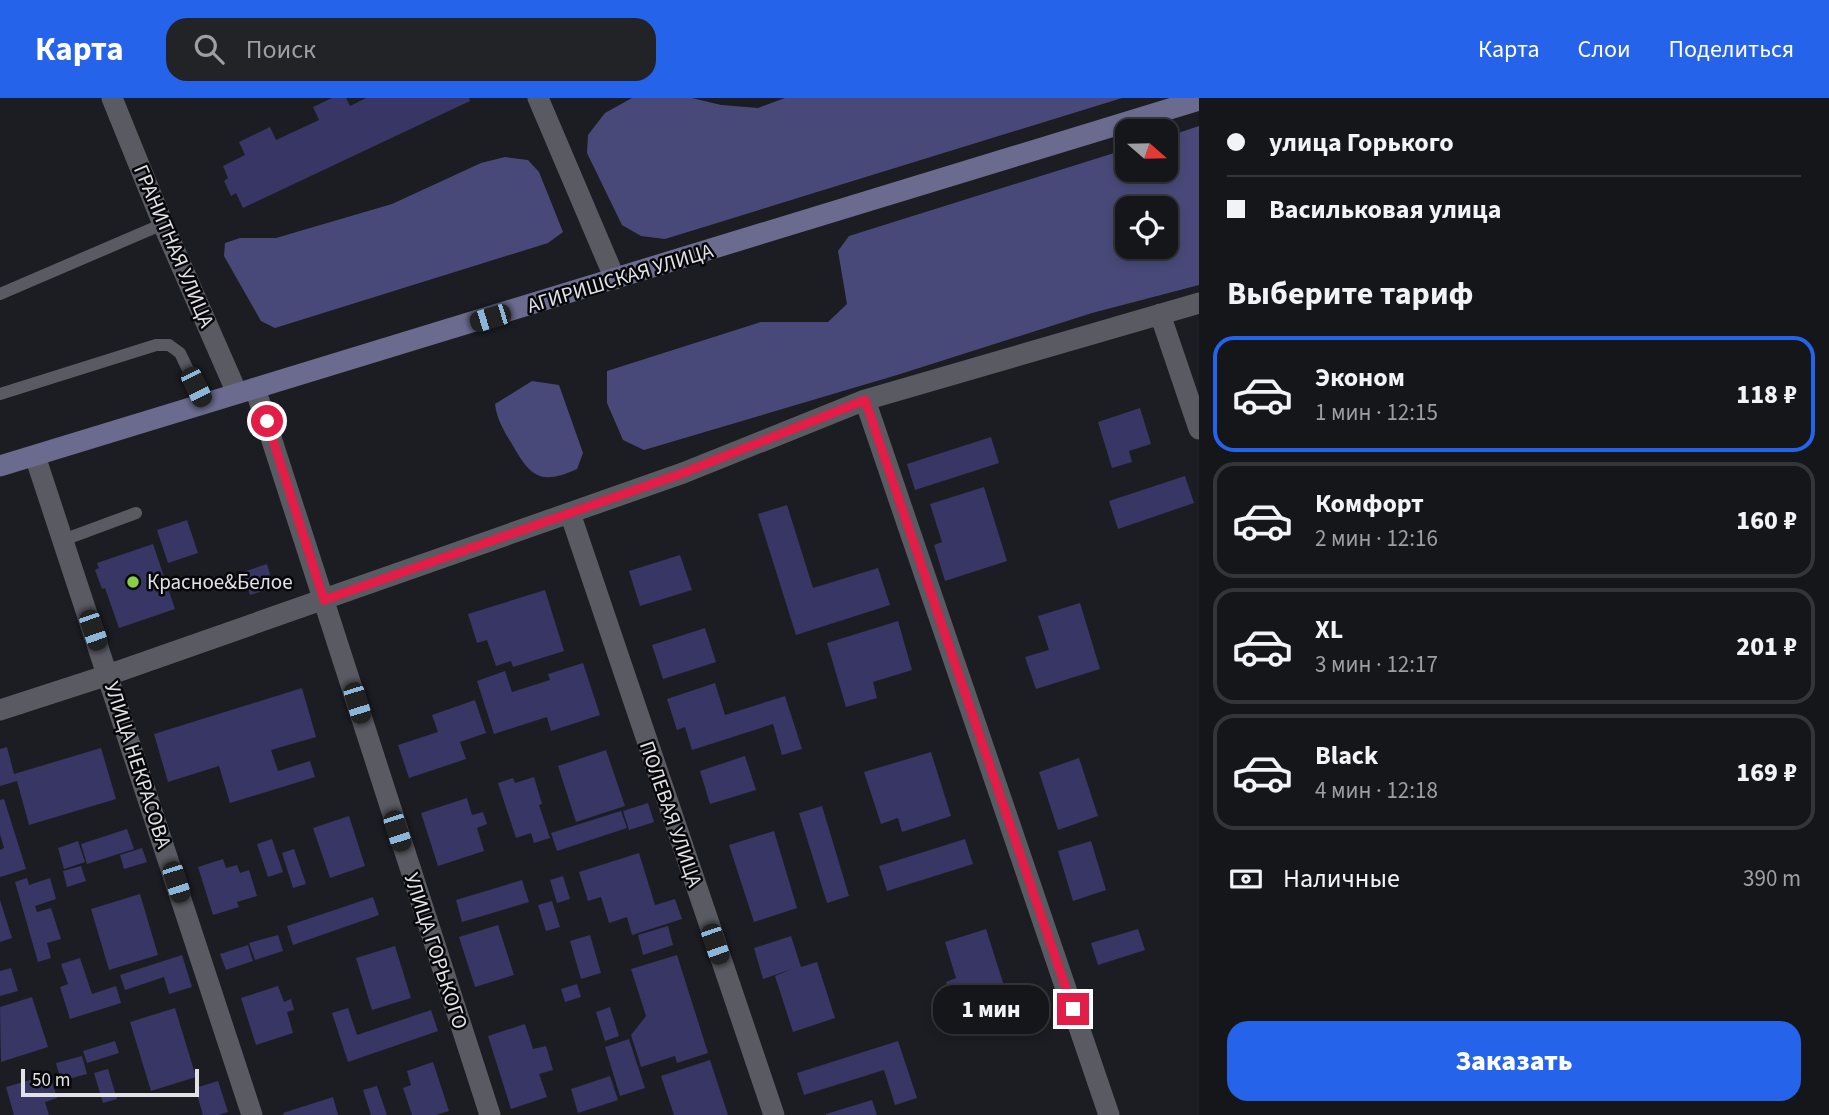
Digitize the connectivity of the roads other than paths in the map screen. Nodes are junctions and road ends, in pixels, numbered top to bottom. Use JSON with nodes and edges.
{"nodes":[{"id":1,"x":112,"y":98,"type":"edge"},
{"id":2,"x":538,"y":98,"type":"edge"},
{"id":3,"x":1199,"y":100,"type":"edge"},
{"id":4,"x":163,"y":225,"type":"junction"},
{"id":5,"x":615,"y":279,"type":"junction"},
{"id":6,"x":0,"y":294,"type":"edge"},
{"id":7,"x":1199,"y":303,"type":"edge"},
{"id":8,"x":1160,"y":314,"type":"junction"},
{"id":9,"x":246,"y":391,"type":"junction"},
{"id":10,"x":0,"y":394,"type":"edge"},
{"id":11,"x":865,"y":400,"type":"junction"},
{"id":12,"x":204,"y":403,"type":"junction"},
{"id":13,"x":1199,"y":429,"type":"edge"},
{"id":14,"x":35,"y":456,"type":"junction"},
{"id":15,"x":0,"y":466,"type":"edge"},
{"id":16,"x":136,"y":513,"type":"dead end"},
{"id":17,"x":570,"y":513,"type":"junction"},
{"id":18,"x":63,"y":540,"type":"junction"},
{"id":19,"x":324,"y":600,"type":"junction"},
{"id":20,"x":108,"y":675,"type":"junction"},
{"id":21,"x":0,"y":710,"type":"edge"},
{"id":22,"x":252,"y":1115,"type":"edge"},
{"id":23,"x":490,"y":1115,"type":"edge"},
{"id":24,"x":774,"y":1115,"type":"edge"},
{"id":25,"x":1110,"y":1115,"type":"edge"}],
"edges":[{"from":1,"to":4,"type":"street","name":"ГРАНИТНАЯ УЛИЦА"},
{"from":2,"to":5,"type":"street"},
{"from":3,"to":5,"type":"street","name":"АГИРИШСКАЯ УЛИЦА"},
{"from":4,"to":6,"type":"lane"},
{"from":4,"to":9,"type":"street","name":"ГРАНИТНАЯ УЛИЦА"},
{"from":5,"to":9,"type":"street","name":"АГИРИШСКАЯ УЛИЦА"},
{"from":7,"to":8,"type":"street"},
{"from":8,"to":11,"type":"street"},
{"from":8,"to":13,"type":"street"},
{"from":9,"to":12,"type":"street","name":"АГИРИШСКАЯ УЛИЦА"},
{"from":9,"to":19,"type":"street","name":"УЛИЦА ГОРЬКОГО"},
{"from":10,"to":12,"type":"lane"},
{"from":11,"to":17,"type":"street"},
{"from":11,"to":25,"type":"street"},
{"from":12,"to":14,"type":"street","name":"АГИРИШСКАЯ УЛИЦА"},
{"from":14,"to":15,"type":"street","name":"АГИРИШСКАЯ УЛИЦА"},
{"from":14,"to":18,"type":"street","name":"УЛИЦА НЕКРАСОВА"},
{"from":16,"to":18,"type":"lane"},
{"from":17,"to":19,"type":"street"},
{"from":17,"to":24,"type":"street","name":"ПОЛЕВАЯ УЛИЦА"},
{"from":18,"to":20,"type":"street","name":"УЛИЦА НЕКРАСОВА"},
{"from":19,"to":20,"type":"street"},
{"from":19,"to":23,"type":"street","name":"УЛИЦА ГОРЬКОГО"},
{"from":20,"to":21,"type":"street"},
{"from":20,"to":22,"type":"street","name":"УЛИЦА НЕКРАСОВА"}]}
